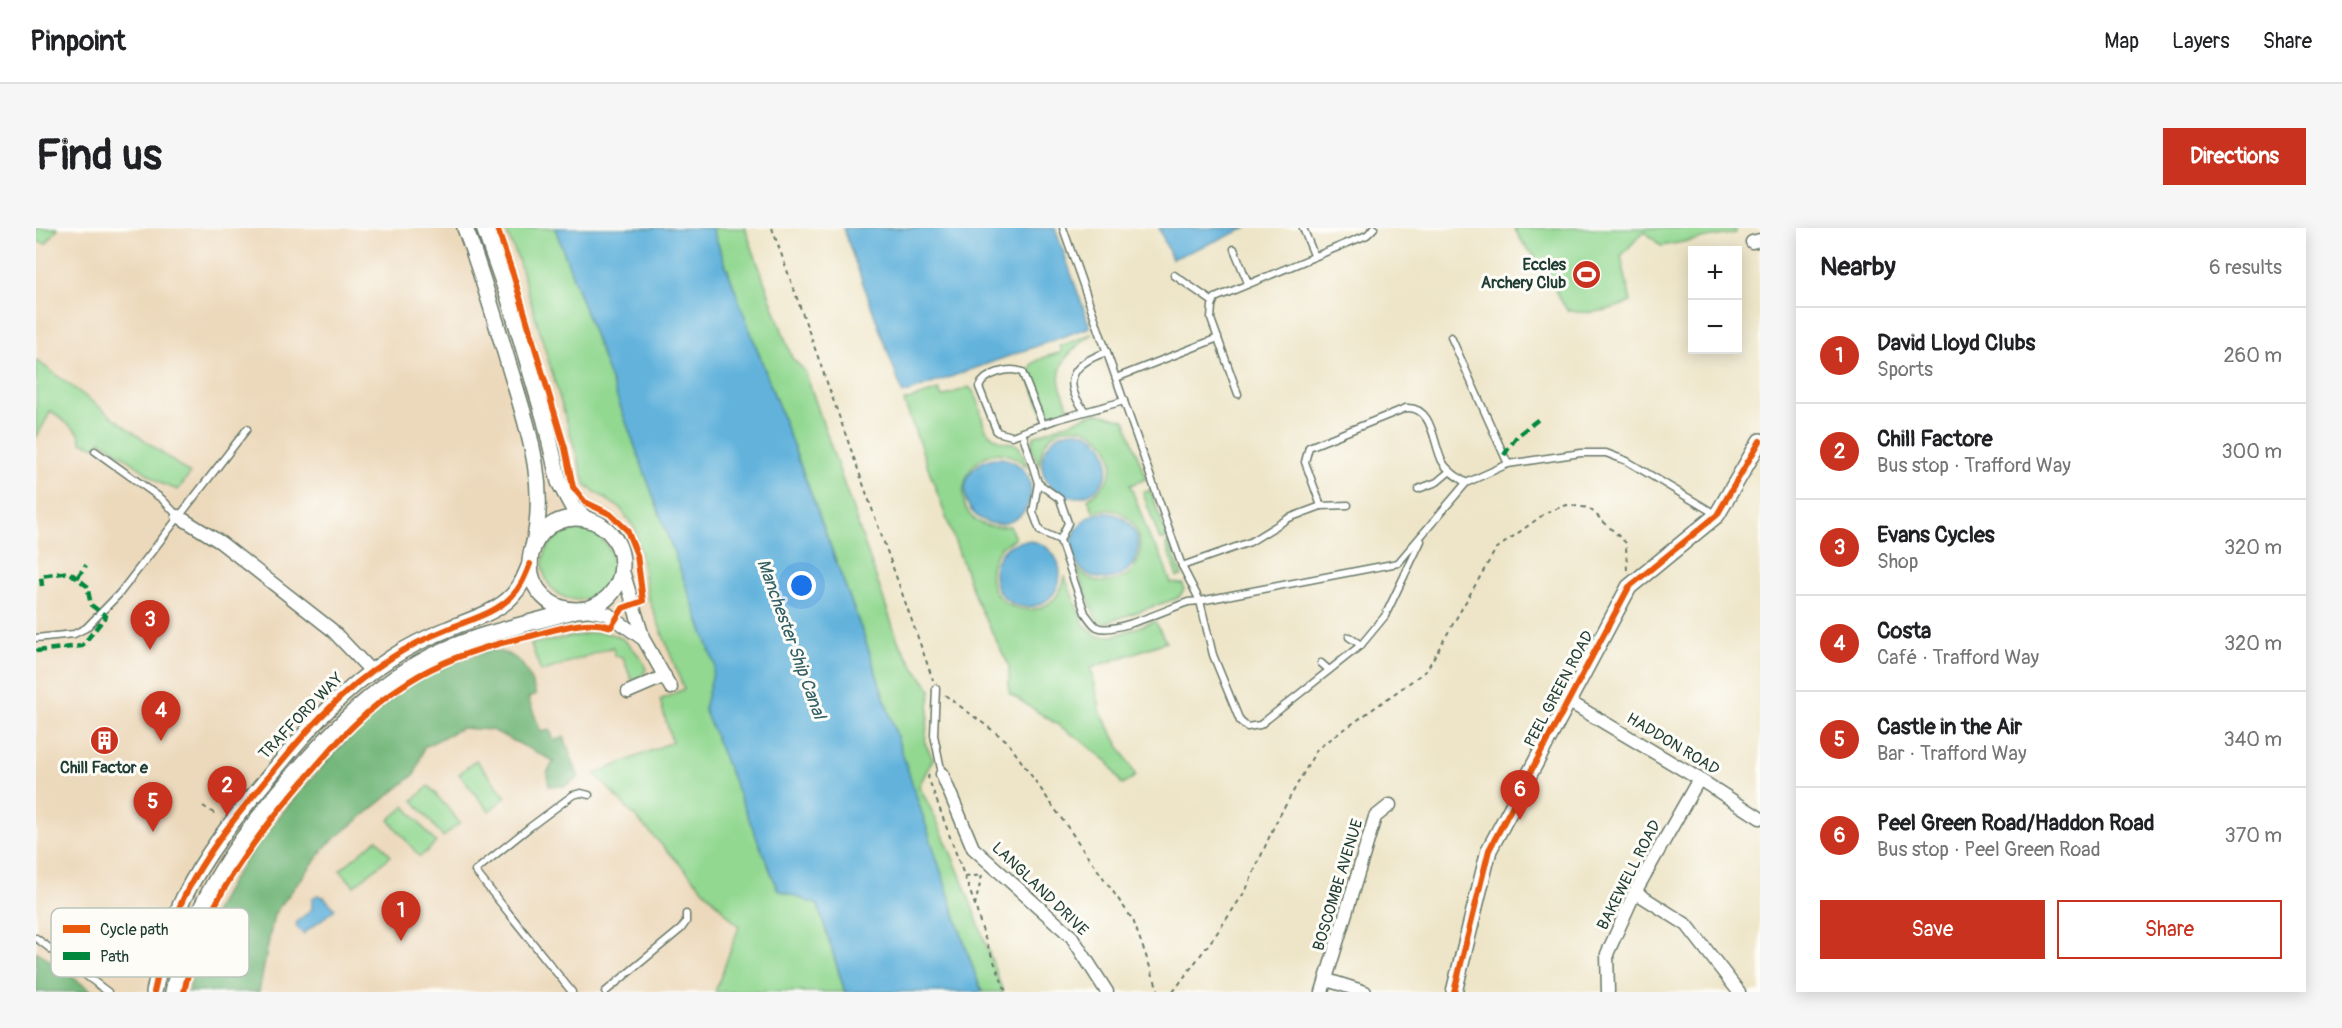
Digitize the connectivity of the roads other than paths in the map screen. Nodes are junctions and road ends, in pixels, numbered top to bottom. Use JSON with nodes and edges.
{"nodes":[{"id":1,"x":465,"y":228,"type":"edge"},
{"id":2,"x":484,"y":228,"type":"edge"},
{"id":3,"x":1064,"y":228,"type":"edge"},
{"id":4,"x":1304,"y":228,"type":"edge"},
{"id":5,"x":1374,"y":228,"type":"edge"},
{"id":6,"x":1234,"y":249,"type":"dead end"},
{"id":7,"x":1314,"y":255,"type":"junction"},
{"id":8,"x":1173,"y":275,"type":"dead end"},
{"id":9,"x":1248,"y":282,"type":"junction"},
{"id":10,"x":1213,"y":303,"type":"junction"},
{"id":11,"x":1451,"y":337,"type":"dead end"},
{"id":12,"x":1218,"y":338,"type":"junction"},
{"id":13,"x":1107,"y":352,"type":"junction"},
{"id":14,"x":1116,"y":378,"type":"junction"},
{"id":15,"x":1239,"y":394,"type":"dead end"},
{"id":16,"x":1124,"y":401,"type":"junction"},
{"id":17,"x":1085,"y":411,"type":"junction"},
{"id":18,"x":1043,"y":424,"type":"junction"},
{"id":19,"x":247,"y":429,"type":"dead end"},
{"id":20,"x":1022,"y":432,"type":"junction"},
{"id":21,"x":1760,"y":441,"type":"edge"},
{"id":22,"x":95,"y":451,"type":"dead end"},
{"id":23,"x":1508,"y":464,"type":"junction"},
{"id":24,"x":1450,"y":471,"type":"junction"},
{"id":25,"x":1038,"y":483,"type":"junction"},
{"id":26,"x":1466,"y":483,"type":"junction"},
{"id":27,"x":1418,"y":489,"type":"dead end"},
{"id":28,"x":1348,"y":505,"type":"dead end"},
{"id":29,"x":1321,"y":506,"type":"junction"},
{"id":30,"x":1718,"y":515,"type":"junction"},
{"id":31,"x":178,"y":516,"type":"junction"},
{"id":32,"x":586,"y":519,"type":"junction"},
{"id":33,"x":1425,"y":532,"type":"junction"},
{"id":34,"x":1060,"y":540,"type":"junction"},
{"id":35,"x":531,"y":557,"type":"junction"},
{"id":36,"x":1182,"y":566,"type":"junction"},
{"id":37,"x":623,"y":571,"type":"junction"},
{"id":38,"x":1200,"y":601,"type":"junction"},
{"id":39,"x":580,"y":611,"type":"junction"},
{"id":40,"x":1349,"y":637,"type":"dead end"},
{"id":41,"x":36,"y":638,"type":"edge"},
{"id":42,"x":644,"y":639,"type":"junction"},
{"id":43,"x":1361,"y":645,"type":"junction"},
{"id":44,"x":1321,"y":663,"type":"dead end"},
{"id":45,"x":1329,"y":670,"type":"junction"},
{"id":46,"x":372,"y":672,"type":"junction"},
{"id":47,"x":665,"y":676,"type":"junction"},
{"id":48,"x":670,"y":688,"type":"dead end"},
{"id":49,"x":936,"y":688,"type":"road end"},
{"id":50,"x":628,"y":692,"type":"dead end"},
{"id":51,"x":1568,"y":701,"type":"junction"},
{"id":52,"x":942,"y":774,"type":"joint"},
{"id":53,"x":1699,"y":779,"type":"junction"},
{"id":54,"x":589,"y":795,"type":"dead end"},
{"id":55,"x":1390,"y":805,"type":"dead end"},
{"id":56,"x":1760,"y":818,"type":"edge"},
{"id":57,"x":1635,"y":892,"type":"junction"},
{"id":58,"x":180,"y":908,"type":"edge"},
{"id":59,"x":200,"y":908,"type":"edge"},
{"id":60,"x":686,"y":914,"type":"dead end"},
{"id":61,"x":36,"y":938,"type":"edge"},
{"id":62,"x":51,"y":950,"type":"edge"},
{"id":63,"x":87,"y":977,"type":"edge"},
{"id":64,"x":158,"y":977,"type":"edge"},
{"id":65,"x":177,"y":977,"type":"edge"},
{"id":66,"x":1327,"y":980,"type":"junction"},
{"id":67,"x":108,"y":992,"type":"edge"},
{"id":68,"x":154,"y":992,"type":"edge"},
{"id":69,"x":173,"y":992,"type":"edge"},
{"id":70,"x":572,"y":992,"type":"edge"},
{"id":71,"x":605,"y":992,"type":"edge"},
{"id":72,"x":1107,"y":992,"type":"edge"},
{"id":73,"x":1322,"y":992,"type":"edge"},
{"id":74,"x":1365,"y":992,"type":"edge"},
{"id":75,"x":1454,"y":992,"type":"edge"},
{"id":76,"x":1608,"y":992,"type":"edge"},
{"id":77,"x":1738,"y":992,"type":"edge"}],
"edges":[{"from":1,"to":35,"type":"street"},
{"from":2,"to":32,"type":"street"},
{"from":3,"to":13,"type":"lane"},
{"from":4,"to":7,"type":"lane"},
{"from":5,"to":7,"type":"lane"},
{"from":6,"to":9,"type":"lane"},
{"from":7,"to":9,"type":"lane"},
{"from":8,"to":10,"type":"lane"},
{"from":9,"to":10,"type":"lane"},
{"from":10,"to":12,"type":"lane"},
{"from":11,"to":23,"type":"lane"},
{"from":12,"to":14,"type":"lane"},
{"from":12,"to":15,"type":"lane"},
{"from":13,"to":14,"type":"lane"},
{"from":13,"to":17,"type":"lane"},
{"from":14,"to":16,"type":"lane"},
{"from":16,"to":17,"type":"lane"},
{"from":16,"to":36,"type":"lane"},
{"from":17,"to":18,"type":"lane"},
{"from":18,"to":20,"type":"lane"},
{"from":18,"to":20,"type":"lane"},
{"from":19,"to":31,"type":"lane"},
{"from":20,"to":25,"type":"lane"},
{"from":21,"to":30,"type":"street","name":"PEEL GREEN ROAD"},
{"from":22,"to":31,"type":"lane"},
{"from":23,"to":26,"type":"lane"},
{"from":23,"to":30,"type":"lane"},
{"from":24,"to":26,"type":"lane"},
{"from":24,"to":27,"type":"lane"},
{"from":24,"to":29,"type":"lane"},
{"from":25,"to":34,"type":"lane"},
{"from":25,"to":34,"type":"lane"},
{"from":26,"to":33,"type":"lane"},
{"from":28,"to":29,"type":"lane"},
{"from":29,"to":36,"type":"lane"},
{"from":30,"to":51,"type":"street","name":"PEEL GREEN ROAD"},
{"from":31,"to":41,"type":"lane"},
{"from":31,"to":46,"type":"street"},
{"from":32,"to":35,"type":"street"},
{"from":32,"to":37,"type":"street"},
{"from":33,"to":38,"type":"lane"},
{"from":33,"to":43,"type":"lane"},
{"from":34,"to":38,"type":"lane"},
{"from":35,"to":39,"type":"street"},
{"from":35,"to":46,"type":"street","name":"TRAFFORD WAY"},
{"from":36,"to":38,"type":"lane"},
{"from":37,"to":39,"type":"street"},
{"from":37,"to":42,"type":"street"},
{"from":38,"to":45,"type":"lane"},
{"from":39,"to":42,"type":"street"},
{"from":39,"to":59,"type":"street","name":"TRAFFORD WAY"},
{"from":40,"to":43,"type":"lane"},
{"from":42,"to":47,"type":"street"},
{"from":43,"to":45,"type":"lane"},
{"from":44,"to":45,"type":"lane"},
{"from":46,"to":58,"type":"street","name":"TRAFFORD WAY"},
{"from":47,"to":48,"type":"street"},
{"from":47,"to":50,"type":"street"},
{"from":49,"to":52,"type":"lane"},
{"from":51,"to":53,"type":"street","name":"HADDON ROAD"},
{"from":51,"to":75,"type":"street","name":"PEEL GREEN ROAD"},
{"from":52,"to":72,"type":"street","name":"LANGLAND DRIVE"},
{"from":53,"to":56,"type":"street","name":"HADDON ROAD"},
{"from":53,"to":57,"type":"street","name":"BAKEWELL ROAD"},
{"from":54,"to":70,"type":"lane"},
{"from":55,"to":66,"type":"street","name":"BOSCOMBE AVENUE"},
{"from":57,"to":76,"type":"street","name":"BAKEWELL ROAD"},
{"from":57,"to":77,"type":"street"},
{"from":60,"to":71,"type":"lane"},
{"from":61,"to":62,"type":"lane"},
{"from":63,"to":67,"type":"lane"},
{"from":64,"to":68,"type":"street","name":"TRAFFORD WAY"},
{"from":65,"to":69,"type":"street","name":"TRAFFORD WAY"},
{"from":66,"to":73,"type":"street","name":"BOSCOMBE AVENUE"},
{"from":66,"to":74,"type":"street"}]}
